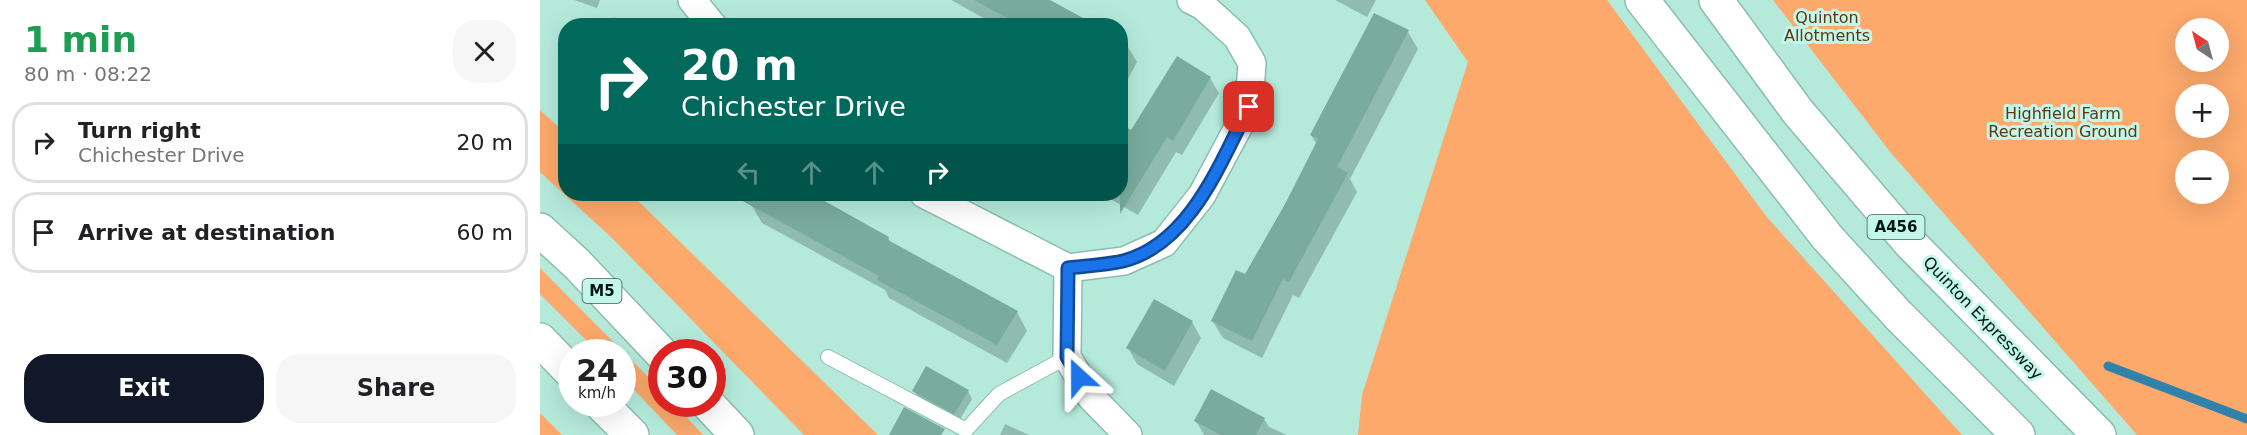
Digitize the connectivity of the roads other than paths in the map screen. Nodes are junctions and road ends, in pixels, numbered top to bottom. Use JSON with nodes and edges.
{"nodes":[{"id":1,"x":692,"y":0,"type":"edge"},
{"id":2,"x":1191,"y":0,"type":"edge"},
{"id":3,"x":1642,"y":0,"type":"edge"},
{"id":4,"x":1716,"y":0,"type":"edge"},
{"id":5,"x":707,"y":18,"type":"edge"},
{"id":6,"x":938,"y":201,"type":"edge"},
{"id":7,"x":540,"y":230,"type":"edge"},
{"id":8,"x":1068,"y":268,"type":"junction"},
{"id":9,"x":648,"y":339,"type":"edge"},
{"id":10,"x":540,"y":340,"type":"edge"},
{"id":11,"x":828,"y":357,"type":"dead end"},
{"id":12,"x":1067,"y":357,"type":"junction"},
{"id":13,"x":558,"y":359,"type":"edge"},
{"id":14,"x":615,"y":417,"type":"edge"},
{"id":15,"x":720,"y":417,"type":"edge"},
{"id":16,"x":632,"y":435,"type":"edge"},
{"id":17,"x":737,"y":435,"type":"edge"},
{"id":18,"x":1128,"y":435,"type":"edge"},
{"id":19,"x":2018,"y":435,"type":"edge"},
{"id":20,"x":2099,"y":435,"type":"edge"}],
"edges":[{"from":1,"to":5,"type":"street"},
{"from":2,"to":8,"type":"street"},
{"from":3,"to":19,"type":"highway"},
{"from":4,"to":20,"type":"highway","name":"Quinton Expressway","number":"A456"},
{"from":6,"to":8,"type":"street"},
{"from":7,"to":9,"type":"highway","number":"M5"},
{"from":8,"to":12,"type":"street"},
{"from":10,"to":13,"type":"highway"},
{"from":11,"to":12,"type":"lane"},
{"from":12,"to":18,"type":"street"},
{"from":14,"to":16,"type":"highway"},
{"from":15,"to":17,"type":"highway"}]}
